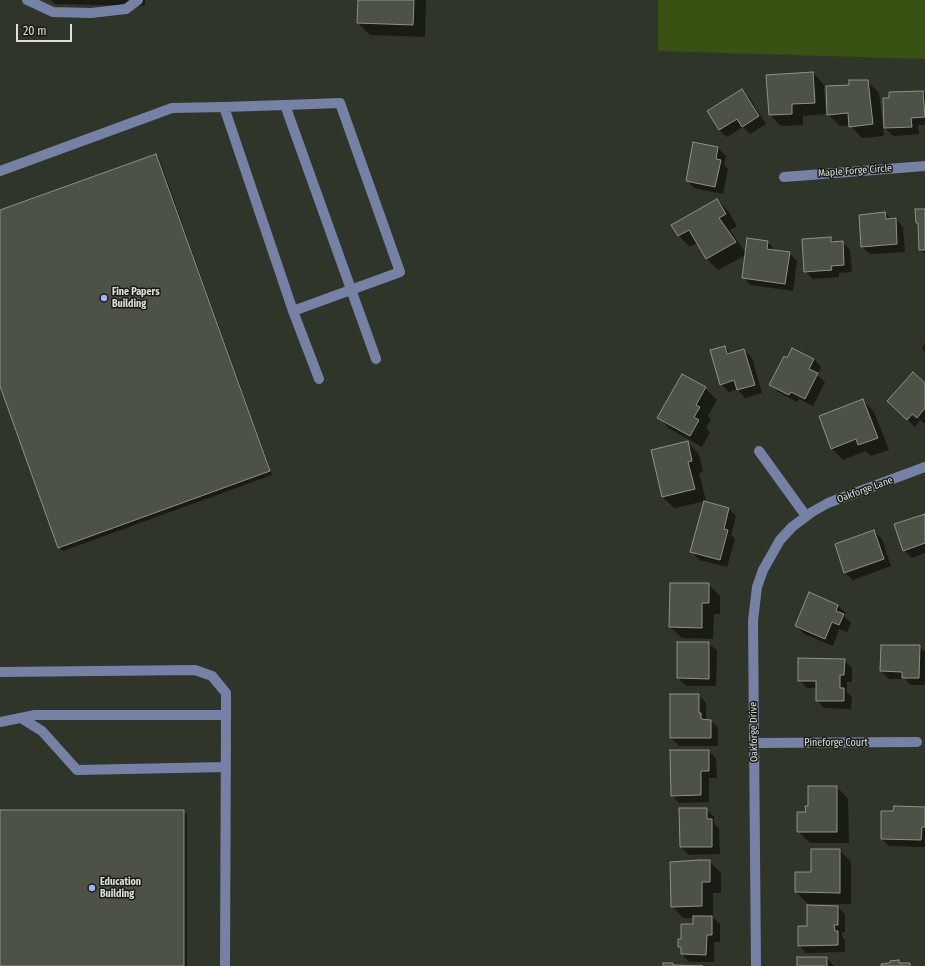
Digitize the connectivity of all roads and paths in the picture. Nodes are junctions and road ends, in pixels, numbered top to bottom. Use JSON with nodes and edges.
{"nodes":[{"id":1,"x":27,"y":0,"type":"edge"},
{"id":2,"x":138,"y":0,"type":"edge"},
{"id":3,"x":285,"y":105,"type":"junction"},
{"id":4,"x":224,"y":107,"type":"junction"},
{"id":5,"x":925,"y":166,"type":"edge"},
{"id":6,"x":0,"y":171,"type":"edge"},
{"id":7,"x":784,"y":177,"type":"dead end"},
{"id":8,"x":352,"y":290,"type":"junction"},
{"id":9,"x":293,"y":311,"type":"junction"},
{"id":10,"x":376,"y":359,"type":"dead end"},
{"id":11,"x":319,"y":379,"type":"dead end"},
{"id":12,"x":759,"y":452,"type":"dead end"},
{"id":13,"x":925,"y":467,"type":"edge"},
{"id":14,"x":806,"y":516,"type":"junction"},
{"id":15,"x":0,"y":672,"type":"edge"},
{"id":16,"x":226,"y":714,"type":"junction"},
{"id":17,"x":21,"y":718,"type":"junction"},
{"id":18,"x":0,"y":722,"type":"edge"},
{"id":19,"x":917,"y":742,"type":"dead end"},
{"id":20,"x":754,"y":743,"type":"junction"},
{"id":21,"x":226,"y":767,"type":"junction"},
{"id":22,"x":225,"y":966,"type":"edge"},
{"id":23,"x":756,"y":966,"type":"edge"}],
"edges":[{"from":1,"to":2,"type":"street"},
{"from":3,"to":4,"type":"street"},
{"from":3,"to":8,"type":"street"},
{"from":3,"to":8,"type":"street"},
{"from":4,"to":6,"type":"street"},
{"from":4,"to":9,"type":"street"},
{"from":5,"to":7,"type":"street","name":"Maple Forge Circle"},
{"from":8,"to":9,"type":"street"},
{"from":8,"to":10,"type":"street"},
{"from":9,"to":11,"type":"street"},
{"from":12,"to":14,"type":"street"},
{"from":13,"to":14,"type":"street","name":"Oakforge Lane"},
{"from":14,"to":20,"type":"street","name":"Oakforge Drive"},
{"from":15,"to":16,"type":"street"},
{"from":16,"to":17,"type":"street"},
{"from":16,"to":21,"type":"street"},
{"from":17,"to":18,"type":"street"},
{"from":17,"to":21,"type":"street"},
{"from":19,"to":20,"type":"street","name":"Pineforge Court"},
{"from":20,"to":23,"type":"street","name":"Oakforge Drive"},
{"from":21,"to":22,"type":"street"}]}
